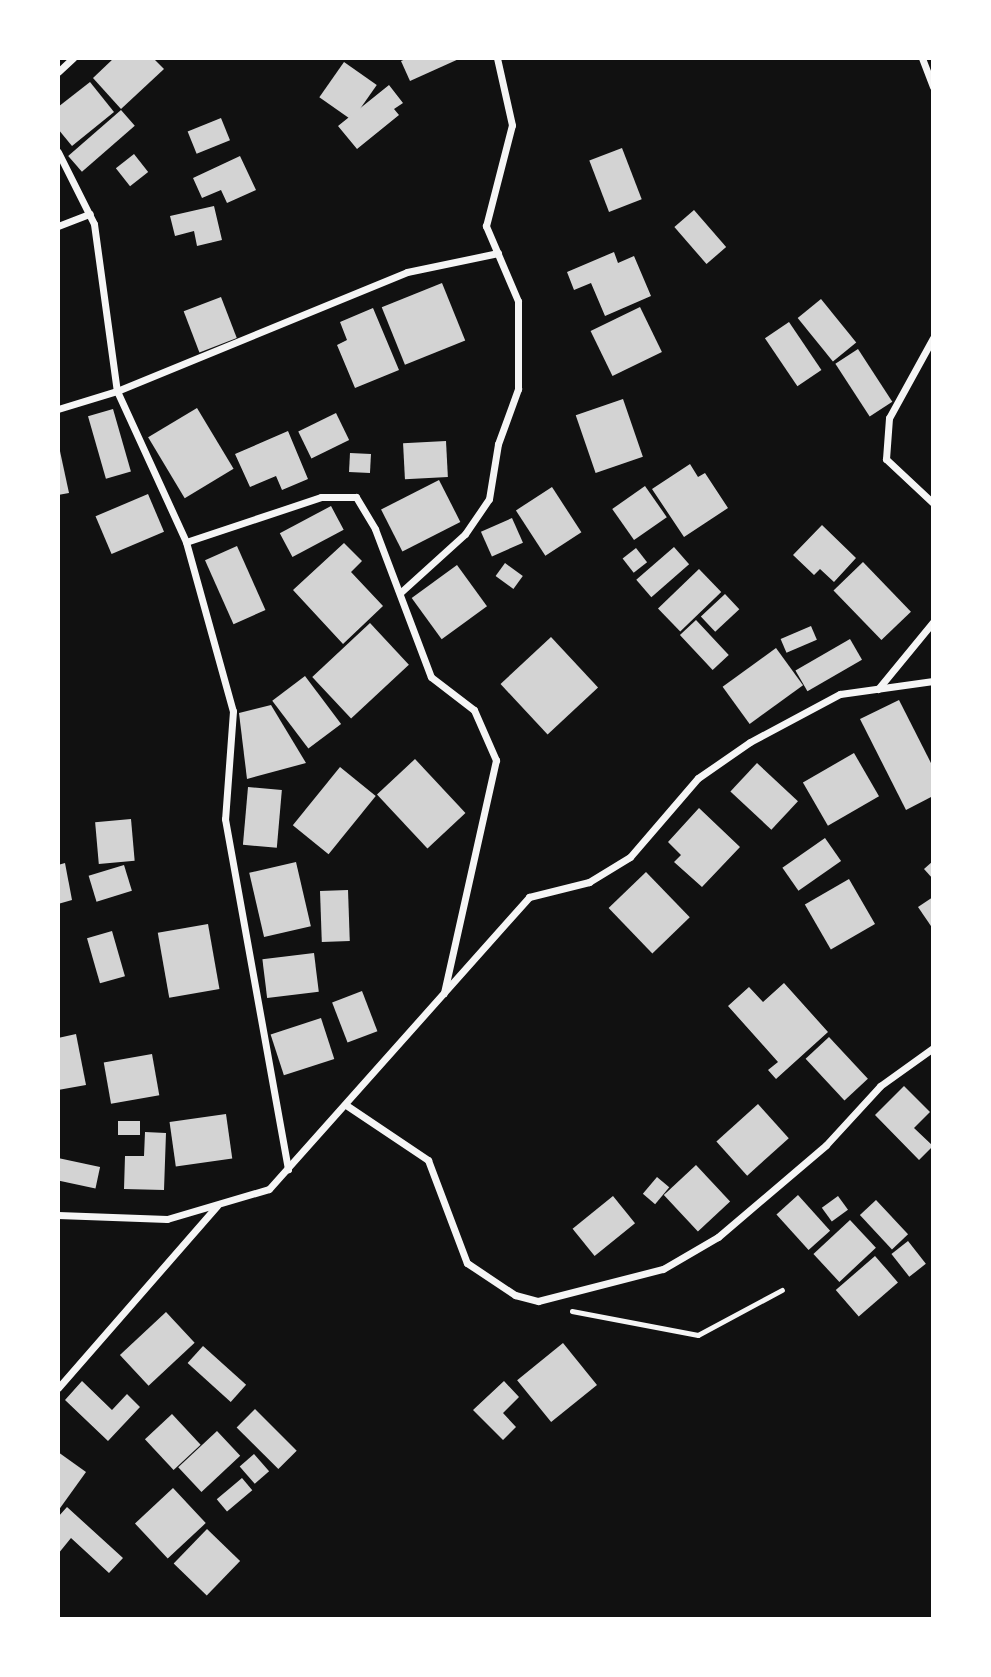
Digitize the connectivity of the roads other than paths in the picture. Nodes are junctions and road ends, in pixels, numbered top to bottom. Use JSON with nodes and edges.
{"nodes":[{"id":1,"x":72,"y":58,"type":"edge"},
{"id":2,"x":496,"y":58,"type":"edge"},
{"id":3,"x":922,"y":58,"type":"edge"},
{"id":4,"x":58,"y":72,"type":"edge"},
{"id":5,"x":933,"y":88,"type":"edge"},
{"id":6,"x":58,"y":152,"type":"edge"},
{"id":7,"x":90,"y":214,"type":"junction"},
{"id":8,"x":58,"y":226,"type":"edge"},
{"id":9,"x":498,"y":253,"type":"junction"},
{"id":10,"x":933,"y":338,"type":"edge"},
{"id":11,"x":117,"y":391,"type":"junction"},
{"id":12,"x":58,"y":409,"type":"edge"},
{"id":13,"x":933,"y":503,"type":"edge"},
{"id":14,"x":186,"y":542,"type":"junction"},
{"id":15,"x":401,"y":592,"type":"junction"},
{"id":16,"x":933,"y":622,"type":"edge"},
{"id":17,"x":933,"y":681,"type":"edge"},
{"id":18,"x":878,"y":689,"type":"junction"},
{"id":19,"x":444,"y":994,"type":"junction"},
{"id":20,"x":933,"y":1048,"type":"edge"},
{"id":21,"x":345,"y":1104,"type":"junction"},
{"id":22,"x":288,"y":1168,"type":"junction"},
{"id":23,"x":217,"y":1206,"type":"junction"},
{"id":24,"x":58,"y":1215,"type":"edge"},
{"id":25,"x":58,"y":1388,"type":"edge"}],
"edges":[{"from":1,"to":4,"type":"street"},
{"from":2,"to":9,"type":"street"},
{"from":3,"to":5,"type":"street"},
{"from":6,"to":7,"type":"street"},
{"from":7,"to":8,"type":"street"},
{"from":7,"to":11,"type":"street"},
{"from":9,"to":11,"type":"street"},
{"from":9,"to":15,"type":"street"},
{"from":10,"to":13,"type":"street"},
{"from":11,"to":12,"type":"street"},
{"from":11,"to":14,"type":"street"},
{"from":14,"to":15,"type":"street"},
{"from":14,"to":22,"type":"street"},
{"from":15,"to":19,"type":"street"},
{"from":16,"to":18,"type":"street"},
{"from":17,"to":18,"type":"street"},
{"from":18,"to":19,"type":"street"},
{"from":19,"to":21,"type":"street"},
{"from":20,"to":21,"type":"street"},
{"from":21,"to":22,"type":"street"},
{"from":22,"to":23,"type":"street"},
{"from":23,"to":24,"type":"street"},
{"from":23,"to":25,"type":"street"}]}
